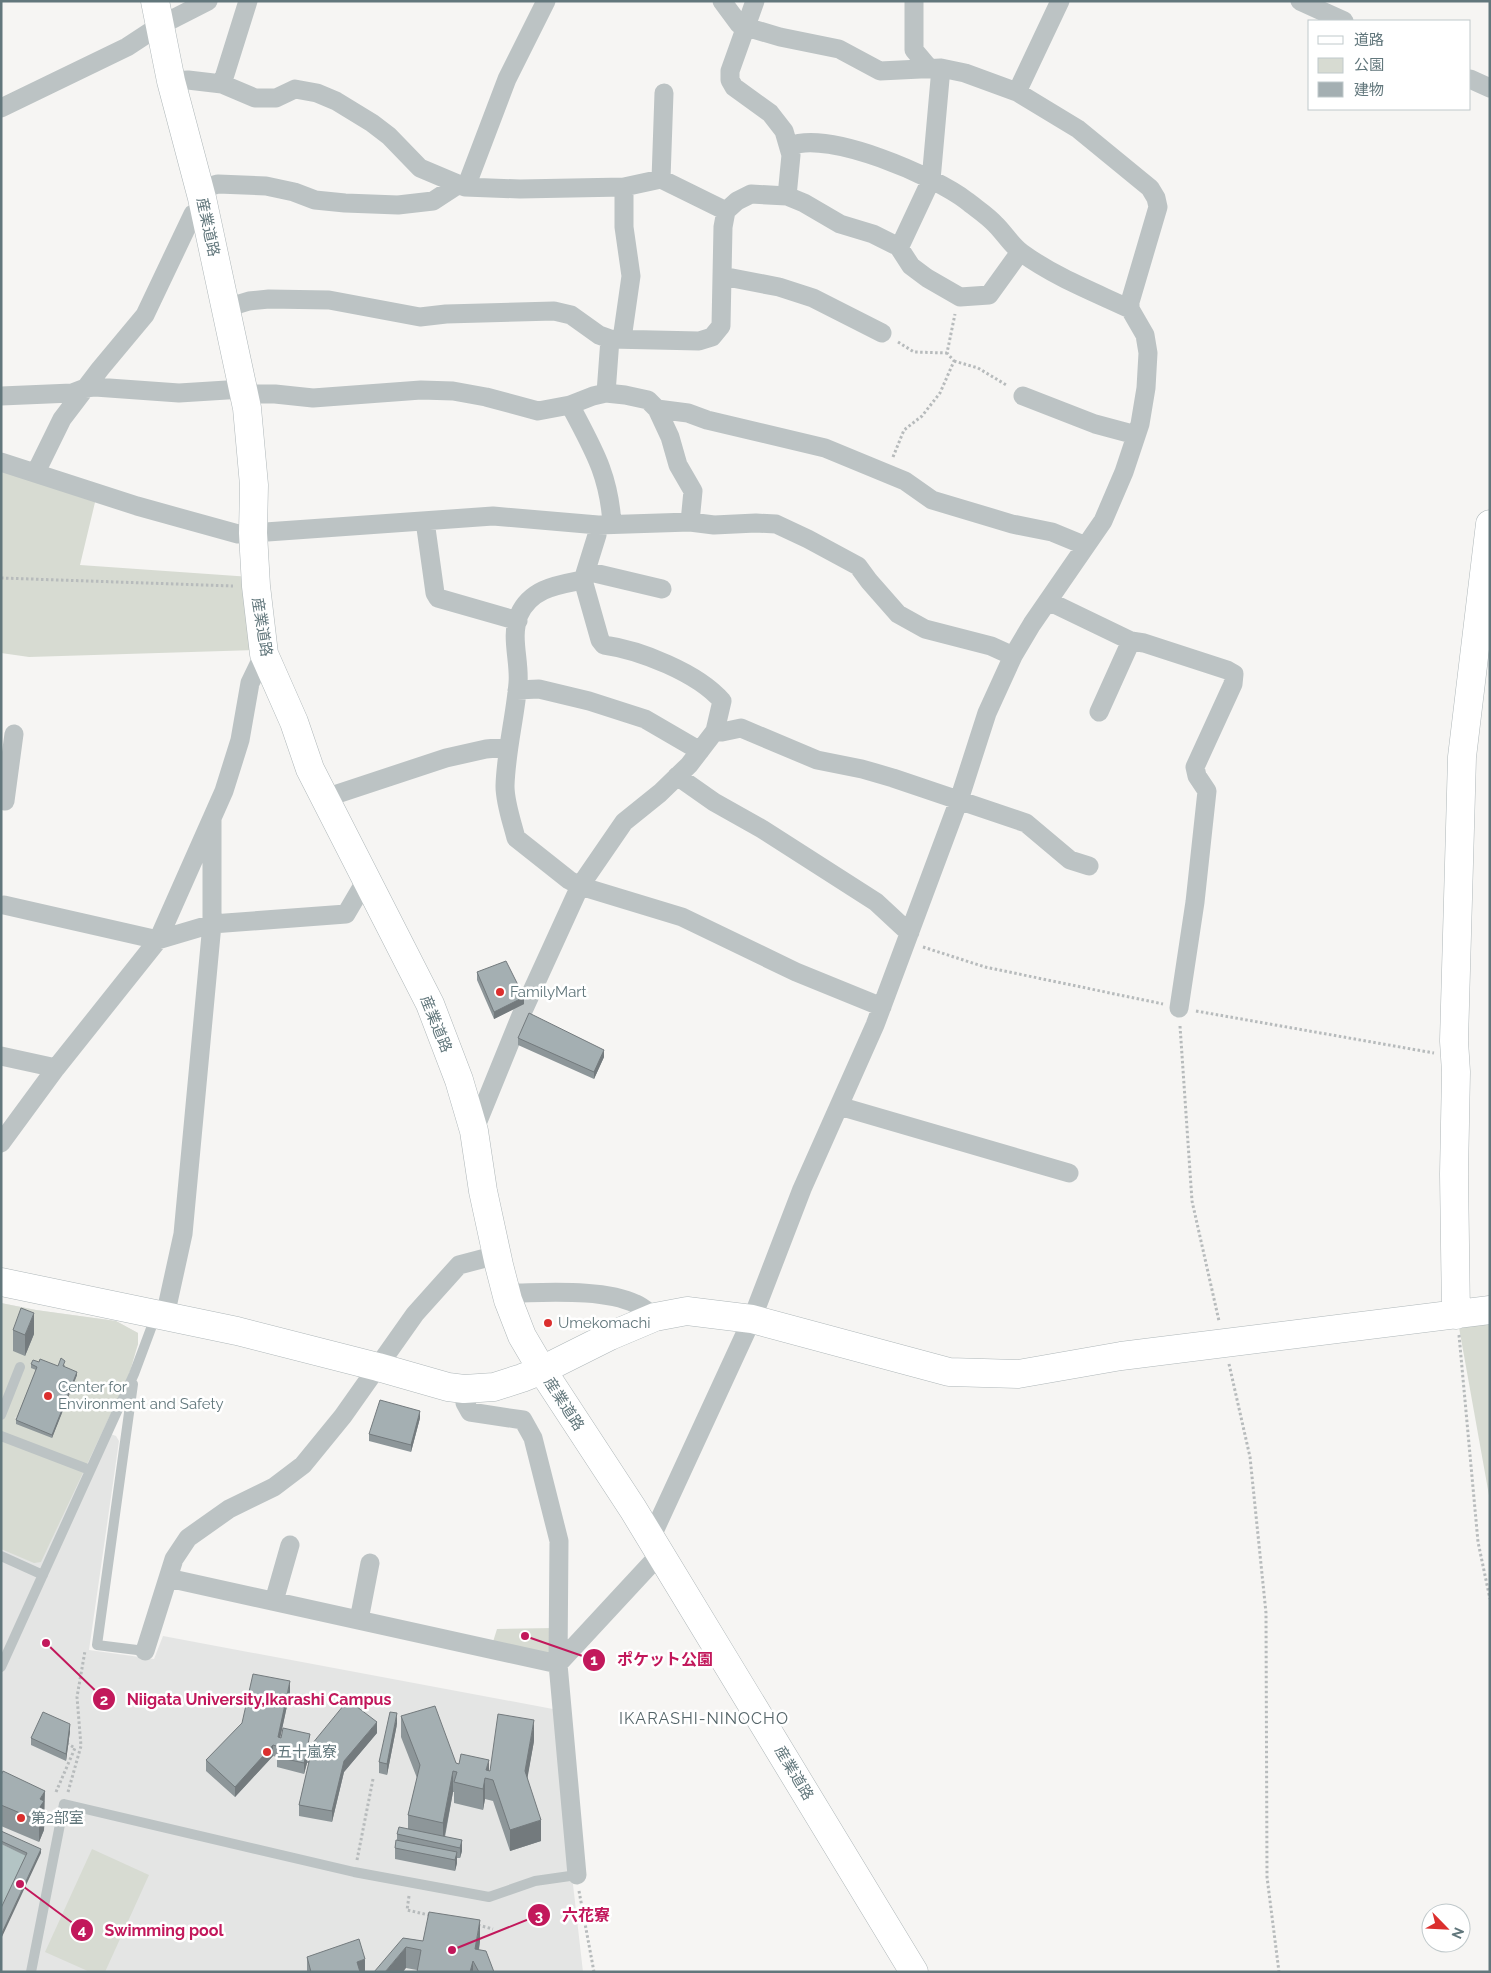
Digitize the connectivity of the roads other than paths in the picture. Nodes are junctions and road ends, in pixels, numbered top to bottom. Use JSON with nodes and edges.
{"nodes":[{"id":1,"x":208,"y":1,"type":"edge"},
{"id":2,"x":248,"y":1,"type":"edge"},
{"id":3,"x":546,"y":1,"type":"edge"},
{"id":4,"x":722,"y":1,"type":"edge"},
{"id":5,"x":755,"y":1,"type":"edge"},
{"id":6,"x":914,"y":1,"type":"edge"},
{"id":7,"x":1060,"y":1,"type":"edge"},
{"id":8,"x":1300,"y":1,"type":"edge"},
{"id":9,"x":157,"y":13,"type":"edge"},
{"id":10,"x":1342,"y":20,"type":"edge"},
{"id":11,"x":746,"y":27,"type":"junction"},
{"id":12,"x":935,"y":68,"type":"junction"},
{"id":13,"x":1471,"y":79,"type":"edge"},
{"id":14,"x":171,"y":81,"type":"junction"},
{"id":15,"x":222,"y":84,"type":"junction"},
{"id":16,"x":1490,"y":88,"type":"edge"},
{"id":17,"x":664,"y":92,"type":"dead end"},
{"id":18,"x":1017,"y":92,"type":"junction"},
{"id":19,"x":1,"y":108,"type":"edge"},
{"id":20,"x":790,"y":146,"type":"junction"},
{"id":21,"x":661,"y":179,"type":"junction"},
{"id":22,"x":931,"y":180,"type":"junction"},
{"id":23,"x":464,"y":186,"type":"junction"},
{"id":24,"x":624,"y":187,"type":"junction"},
{"id":25,"x":787,"y":196,"type":"junction"},
{"id":26,"x":202,"y":199,"type":"junction"},
{"id":27,"x":726,"y":211,"type":"junction"},
{"id":28,"x":898,"y":246,"type":"junction"},
{"id":29,"x":1020,"y":252,"type":"junction"},
{"id":30,"x":722,"y":276,"type":"junction"},
{"id":31,"x":226,"y":308,"type":"junction"},
{"id":32,"x":1130,"y":309,"type":"junction"},
{"id":33,"x":882,"y":333,"type":"road end"},
{"id":34,"x":616,"y":339,"type":"junction"},
{"id":35,"x":85,"y":388,"type":"junction"},
{"id":36,"x":243,"y":391,"type":"junction"},
{"id":37,"x":606,"y":393,"type":"junction"},
{"id":38,"x":1,"y":396,"type":"edge"},
{"id":39,"x":1024,"y":396,"type":"road end"},
{"id":40,"x":570,"y":405,"type":"junction"},
{"id":41,"x":657,"y":409,"type":"junction"},
{"id":42,"x":1136,"y":435,"type":"junction"},
{"id":43,"x":1,"y":462,"type":"edge"},
{"id":44,"x":36,"y":472,"type":"junction"},
{"id":45,"x":425,"y":522,"type":"junction"},
{"id":46,"x":690,"y":522,"type":"junction"},
{"id":47,"x":605,"y":524,"type":"junction"},
{"id":48,"x":1490,"y":524,"type":"edge"},
{"id":49,"x":253,"y":533,"type":"junction"},
{"id":50,"x":1086,"y":546,"type":"junction"},
{"id":51,"x":585,"y":576,"type":"junction"},
{"id":52,"x":662,"y":589,"type":"dead end"},
{"id":53,"x":1048,"y":601,"type":"junction"},
{"id":54,"x":518,"y":621,"type":"junction"},
{"id":55,"x":1131,"y":641,"type":"junction"},
{"id":56,"x":264,"y":654,"type":"junction"},
{"id":57,"x":1013,"y":656,"type":"junction"},
{"id":58,"x":517,"y":690,"type":"junction"},
{"id":59,"x":1099,"y":712,"type":"dead end"},
{"id":60,"x":715,"y":731,"type":"junction"},
{"id":61,"x":14,"y":734,"type":"dead end"},
{"id":62,"x":508,"y":747,"type":"junction"},
{"id":63,"x":700,"y":751,"type":"junction"},
{"id":64,"x":677,"y":776,"type":"junction"},
{"id":65,"x":325,"y":798,"type":"junction"},
{"id":66,"x":1,"y":800,"type":"edge"},
{"id":67,"x":959,"y":800,"type":"junction"},
{"id":68,"x":212,"y":818,"type":"junction"},
{"id":69,"x":1089,"y":866,"type":"dead end"},
{"id":70,"x":366,"y":880,"type":"junction"},
{"id":71,"x":580,"y":886,"type":"junction"},
{"id":72,"x":4,"y":905,"type":"dead end"},
{"id":73,"x":212,"y":924,"type":"junction"},
{"id":74,"x":908,"y":937,"type":"junction"},
{"id":75,"x":158,"y":940,"type":"junction"},
{"id":76,"x":882,"y":1007,"type":"junction"},
{"id":77,"x":1179,"y":1008,"type":"road end"},
{"id":78,"x":1,"y":1056,"type":"edge"},
{"id":79,"x":56,"y":1068,"type":"junction"},
{"id":80,"x":839,"y":1106,"type":"junction"},
{"id":81,"x":474,"y":1131,"type":"junction"},
{"id":82,"x":1,"y":1143,"type":"edge"},
{"id":83,"x":1069,"y":1172,"type":"dead end"},
{"id":84,"x":496,"y":1255,"type":"junction"},
{"id":85,"x":1,"y":1282,"type":"edge"},
{"id":86,"x":507,"y":1293,"type":"junction"},
{"id":87,"x":1490,"y":1310,"type":"edge"},
{"id":88,"x":161,"y":1315,"type":"junction"},
{"id":89,"x":1456,"y":1315,"type":"junction"},
{"id":90,"x":655,"y":1317,"type":"junction"},
{"id":91,"x":752,"y":1319,"type":"junction"},
{"id":92,"x":20,"y":1367,"type":"dead end"},
{"id":93,"x":378,"y":1367,"type":"junction"},
{"id":94,"x":542,"y":1370,"type":"junction"},
{"id":95,"x":134,"y":1374,"type":"junction"},
{"id":96,"x":469,"y":1389,"type":"junction"},
{"id":97,"x":1,"y":1415,"type":"edge"},
{"id":98,"x":1,"y":1436,"type":"edge"},
{"id":99,"x":90,"y":1470,"type":"junction"},
{"id":100,"x":290,"y":1545,"type":"dead end"},
{"id":101,"x":656,"y":1546,"type":"junction"},
{"id":102,"x":1,"y":1556,"type":"edge"},
{"id":103,"x":370,"y":1563,"type":"dead end"},
{"id":104,"x":43,"y":1575,"type":"junction"},
{"id":105,"x":168,"y":1578,"type":"junction"},
{"id":106,"x":274,"y":1601,"type":"junction"},
{"id":107,"x":359,"y":1620,"type":"junction"},
{"id":108,"x":145,"y":1652,"type":"joint"},
{"id":109,"x":558,"y":1664,"type":"junction"},
{"id":110,"x":1,"y":1667,"type":"edge"},
{"id":111,"x":577,"y":1875,"type":"joint"},
{"id":112,"x":31,"y":1972,"type":"edge"},
{"id":113,"x":914,"y":1972,"type":"edge"}],
"edges":[{"from":1,"to":9,"type":"street"},
{"from":2,"to":15,"type":"street"},
{"from":3,"to":23,"type":"street"},
{"from":4,"to":11,"type":"street"},
{"from":5,"to":11,"type":"street"},
{"from":6,"to":12,"type":"street"},
{"from":7,"to":18,"type":"street"},
{"from":8,"to":10,"type":"street"},
{"from":9,"to":14,"type":"street","name":"産業道路"},
{"from":9,"to":19,"type":"street"},
{"from":11,"to":12,"type":"street"},
{"from":11,"to":20,"type":"street"},
{"from":12,"to":18,"type":"street"},
{"from":12,"to":22,"type":"street"},
{"from":13,"to":16,"type":"street"},
{"from":14,"to":15,"type":"street"},
{"from":14,"to":26,"type":"street","name":"産業道路"},
{"from":15,"to":23,"type":"street"},
{"from":17,"to":21,"type":"street"},
{"from":18,"to":32,"type":"street"},
{"from":20,"to":22,"type":"street"},
{"from":20,"to":25,"type":"street"},
{"from":21,"to":24,"type":"street"},
{"from":21,"to":27,"type":"street"},
{"from":22,"to":28,"type":"street"},
{"from":22,"to":29,"type":"street"},
{"from":23,"to":24,"type":"street"},
{"from":23,"to":26,"type":"street"},
{"from":24,"to":34,"type":"street"},
{"from":25,"to":27,"type":"street"},
{"from":25,"to":28,"type":"street"},
{"from":26,"to":31,"type":"street","name":"産業道路"},
{"from":26,"to":35,"type":"street"},
{"from":27,"to":30,"type":"street"},
{"from":28,"to":29,"type":"street"},
{"from":29,"to":32,"type":"street"},
{"from":30,"to":33,"type":"street"},
{"from":30,"to":34,"type":"street"},
{"from":31,"to":34,"type":"street"},
{"from":31,"to":36,"type":"street","name":"産業道路"},
{"from":32,"to":42,"type":"street"},
{"from":34,"to":37,"type":"street"},
{"from":35,"to":36,"type":"street"},
{"from":35,"to":38,"type":"street"},
{"from":35,"to":44,"type":"street"},
{"from":36,"to":40,"type":"street"},
{"from":36,"to":49,"type":"street","name":"産業道路"},
{"from":37,"to":40,"type":"street"},
{"from":37,"to":41,"type":"street"},
{"from":39,"to":42,"type":"street"},
{"from":40,"to":47,"type":"street"},
{"from":41,"to":46,"type":"street"},
{"from":41,"to":50,"type":"street"},
{"from":42,"to":50,"type":"street"},
{"from":43,"to":44,"type":"street"},
{"from":44,"to":49,"type":"street"},
{"from":45,"to":47,"type":"street"},
{"from":45,"to":49,"type":"street"},
{"from":45,"to":54,"type":"street"},
{"from":46,"to":47,"type":"street"},
{"from":46,"to":57,"type":"street"},
{"from":47,"to":51,"type":"street"},
{"from":48,"to":89,"type":"street"},
{"from":49,"to":56,"type":"street","name":"産業道路"},
{"from":50,"to":53,"type":"street"},
{"from":51,"to":52,"type":"street"},
{"from":51,"to":54,"type":"street"},
{"from":51,"to":60,"type":"street"},
{"from":53,"to":55,"type":"street"},
{"from":53,"to":57,"type":"street"},
{"from":54,"to":58,"type":"street"},
{"from":55,"to":59,"type":"street"},
{"from":55,"to":77,"type":"street"},
{"from":56,"to":65,"type":"street","name":"産業道路"},
{"from":56,"to":68,"type":"street"},
{"from":57,"to":67,"type":"street"},
{"from":58,"to":62,"type":"street"},
{"from":58,"to":63,"type":"street"},
{"from":60,"to":63,"type":"street"},
{"from":60,"to":67,"type":"street"},
{"from":61,"to":66,"type":"street"},
{"from":62,"to":65,"type":"street"},
{"from":62,"to":71,"type":"street"},
{"from":63,"to":64,"type":"street"},
{"from":64,"to":71,"type":"street"},
{"from":64,"to":74,"type":"street"},
{"from":65,"to":70,"type":"street","name":"産業道路"},
{"from":67,"to":69,"type":"street"},
{"from":67,"to":74,"type":"street"},
{"from":68,"to":73,"type":"street"},
{"from":68,"to":75,"type":"street"},
{"from":70,"to":73,"type":"street"},
{"from":70,"to":81,"type":"street","name":"産業道路"},
{"from":71,"to":76,"type":"street"},
{"from":71,"to":81,"type":"street"},
{"from":72,"to":75,"type":"street"},
{"from":73,"to":75,"type":"street"},
{"from":73,"to":88,"type":"street"},
{"from":74,"to":76,"type":"street"},
{"from":75,"to":79,"type":"street"},
{"from":76,"to":80,"type":"street"},
{"from":78,"to":79,"type":"street"},
{"from":79,"to":82,"type":"street"},
{"from":80,"to":83,"type":"street"},
{"from":80,"to":91,"type":"street"},
{"from":81,"to":84,"type":"street","name":"産業道路"},
{"from":84,"to":86,"type":"street","name":"産業道路"},
{"from":84,"to":93,"type":"street"},
{"from":85,"to":88,"type":"street"},
{"from":86,"to":90,"type":"street"},
{"from":86,"to":94,"type":"street","name":"産業道路"},
{"from":87,"to":89,"type":"street"},
{"from":88,"to":93,"type":"street"},
{"from":88,"to":95,"type":"lane"},
{"from":89,"to":91,"type":"street"},
{"from":90,"to":91,"type":"street"},
{"from":90,"to":94,"type":"street"},
{"from":91,"to":101,"type":"street"},
{"from":92,"to":97,"type":"lane"},
{"from":93,"to":96,"type":"street"},
{"from":93,"to":105,"type":"street"},
{"from":94,"to":96,"type":"street"},
{"from":94,"to":101,"type":"street","name":"産業道路"},
{"from":95,"to":99,"type":"lane"},
{"from":95,"to":108,"type":"lane"},
{"from":96,"to":109,"type":"street"},
{"from":98,"to":99,"type":"lane"},
{"from":99,"to":104,"type":"lane"},
{"from":100,"to":106,"type":"street"},
{"from":101,"to":109,"type":"street"},
{"from":101,"to":113,"type":"street","name":"産業道路"},
{"from":102,"to":104,"type":"lane"},
{"from":103,"to":107,"type":"street"},
{"from":104,"to":110,"type":"lane"},
{"from":105,"to":106,"type":"street"},
{"from":105,"to":108,"type":"street"},
{"from":106,"to":107,"type":"street"},
{"from":107,"to":109,"type":"street"},
{"from":109,"to":111,"type":"street"},
{"from":111,"to":112,"type":"lane"}]}
